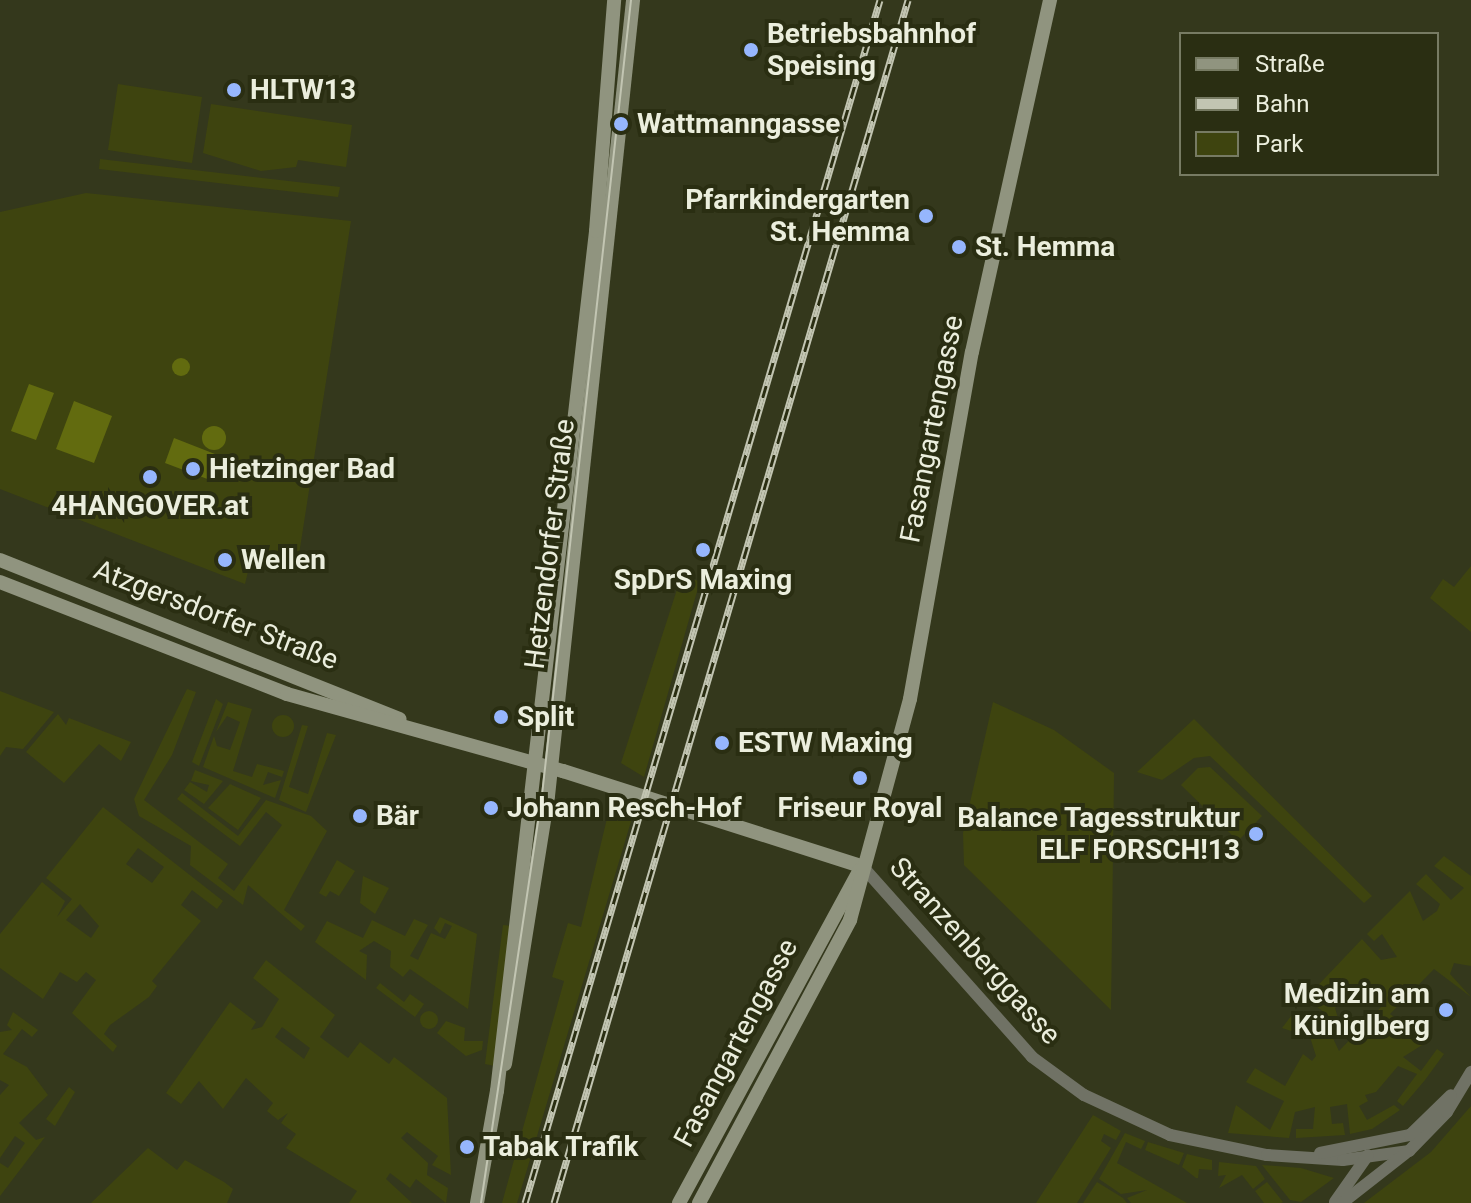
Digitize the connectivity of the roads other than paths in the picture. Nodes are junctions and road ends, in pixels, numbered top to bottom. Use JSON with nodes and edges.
{"nodes":[{"id":1,"x":614,"y":0,"type":"edge"},
{"id":2,"x":633,"y":0,"type":"edge"},
{"id":3,"x":1050,"y":0,"type":"edge"},
{"id":4,"x":0,"y":560,"type":"edge"},
{"id":5,"x":0,"y":582,"type":"edge"},
{"id":6,"x":411,"y":725,"type":"junction"},
{"id":7,"x":533,"y":763,"type":"junction"},
{"id":8,"x":551,"y":767,"type":"junction"},
{"id":9,"x":863,"y":867,"type":"junction"},
{"id":10,"x":1469,"y":1075,"type":"edge"},
{"id":11,"x":497,"y":1091,"type":"junction"},
{"id":12,"x":1409,"y":1151,"type":"junction"},
{"id":13,"x":1371,"y":1153,"type":"junction"},
{"id":14,"x":1364,"y":1186,"type":"junction"},
{"id":15,"x":477,"y":1203,"type":"edge"},
{"id":16,"x":679,"y":1203,"type":"edge"},
{"id":17,"x":699,"y":1203,"type":"edge"},
{"id":18,"x":1335,"y":1203,"type":"edge"},
{"id":19,"x":1342,"y":1203,"type":"edge"}],
"edges":[{"from":1,"to":7,"type":"main road","name":"Hetzendorfer Straße"},
{"from":2,"to":8,"type":"main road","name":"Hetzendorfer Straße"},
{"from":3,"to":9,"type":"main road","name":"Fasangartengasse"},
{"from":4,"to":6,"type":"main road","name":"Atzgersdorfer Straße"},
{"from":5,"to":6,"type":"main road","name":"Atzgersdorfer Straße"},
{"from":6,"to":7,"type":"main road","name":"Atzgersdorfer Straße"},
{"from":7,"to":8,"type":"main road"},
{"from":7,"to":11,"type":"main road","name":"Hetzendorfer Straße"},
{"from":8,"to":9,"type":"main road","name":"Stranzenberggasse"},
{"from":8,"to":11,"type":"main road","name":"Hetzendorfer Straße"},
{"from":9,"to":13,"type":"street","name":"Stranzenberggasse"},
{"from":9,"to":16,"type":"main road","name":"Fasangartengasse"},
{"from":9,"to":17,"type":"main road","name":"Fasangartengasse"},
{"from":10,"to":12,"type":"street","name":"Stranzenberggasse"},
{"from":10,"to":13,"type":"street","name":"Stranzenberggasse"},
{"from":11,"to":15,"type":"main road","name":"Hetzendorfer Straße"},
{"from":12,"to":13,"type":"street","name":"Stranzenberggasse"},
{"from":12,"to":14,"type":"street"},
{"from":13,"to":14,"type":"street"},
{"from":13,"to":18,"type":"street"},
{"from":14,"to":19,"type":"street"}]}
